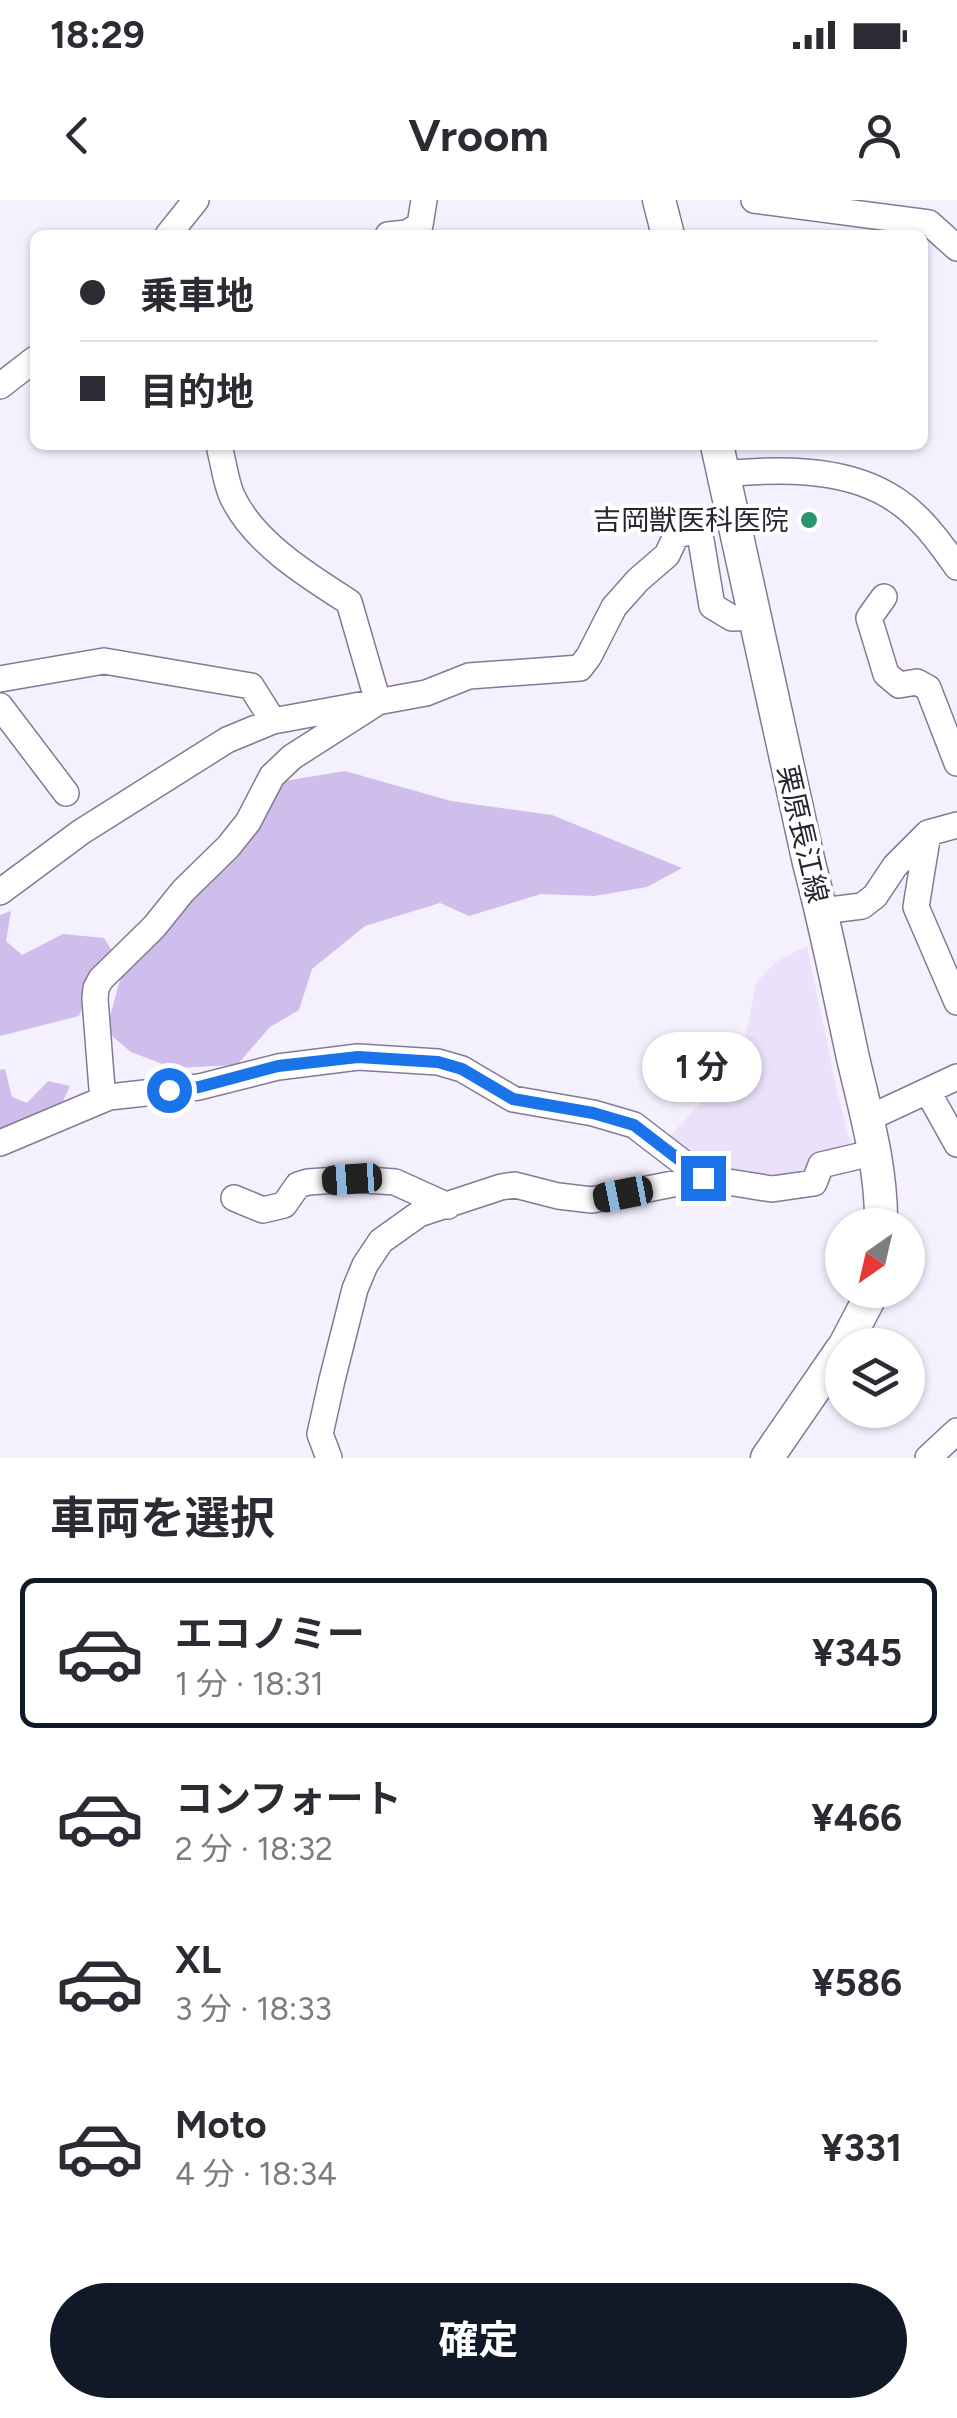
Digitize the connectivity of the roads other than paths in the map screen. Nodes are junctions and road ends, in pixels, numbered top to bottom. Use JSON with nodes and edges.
{"nodes":[{"id":1,"x":196,"y":200,"type":"edge"},
{"id":2,"x":424,"y":200,"type":"edge"},
{"id":3,"x":659,"y":200,"type":"edge"},
{"id":4,"x":754,"y":200,"type":"edge"},
{"id":5,"x":172,"y":230,"type":"edge"},
{"id":6,"x":412,"y":230,"type":"edge"},
{"id":7,"x":667,"y":230,"type":"edge"},
{"id":8,"x":957,"y":248,"type":"edge"},
{"id":9,"x":30,"y":362,"type":"edge"},
{"id":10,"x":0,"y":386,"type":"edge"},
{"id":11,"x":220,"y":450,"type":"edge"},
{"id":12,"x":719,"y":459,"type":"edge"},
{"id":13,"x":957,"y":567,"type":"edge"},
{"id":14,"x":884,"y":597,"type":"dead end"},
{"id":15,"x":756,"y":617,"type":"junction"},
{"id":16,"x":0,"y":680,"type":"edge"},
{"id":17,"x":378,"y":702,"type":"junction"},
{"id":18,"x":0,"y":706,"type":"edge"},
{"id":19,"x":272,"y":721,"type":"junction"},
{"id":20,"x":9,"y":740,"type":"edge"},
{"id":21,"x":957,"y":763,"type":"edge"},
{"id":22,"x":66,"y":793,"type":"dead end"},
{"id":23,"x":957,"y":826,"type":"edge"},
{"id":24,"x":928,"y":832,"type":"junction"},
{"id":25,"x":0,"y":892,"type":"edge"},
{"id":26,"x":822,"y":911,"type":"junction"},
{"id":27,"x":957,"y":1002,"type":"edge"},
{"id":28,"x":957,"y":1077,"type":"edge"},
{"id":29,"x":928,"y":1092,"type":"junction"},
{"id":30,"x":109,"y":1097,"type":"junction"},
{"id":31,"x":867,"y":1119,"type":"junction"},
{"id":32,"x":0,"y":1144,"type":"edge"},
{"id":33,"x":957,"y":1144,"type":"edge"},
{"id":34,"x":876,"y":1152,"type":"junction"},
{"id":35,"x":703,"y":1178,"type":"junction"},
{"id":36,"x":234,"y":1198,"type":"dead end"},
{"id":37,"x":448,"y":1206,"type":"junction"},
{"id":38,"x":882,"y":1208,"type":"edge"},
{"id":39,"x":825,"y":1374,"type":"edge"},
{"id":40,"x":957,"y":1431,"type":"edge"},
{"id":41,"x":329,"y":1458,"type":"edge"},
{"id":42,"x":767,"y":1458,"type":"edge"},
{"id":43,"x":928,"y":1458,"type":"edge"}],
"edges":[{"from":1,"to":5,"type":"street"},
{"from":2,"to":6,"type":"street"},
{"from":3,"to":7,"type":"main road"},
{"from":4,"to":8,"type":"street"},
{"from":9,"to":10,"type":"street"},
{"from":11,"to":17,"type":"street"},
{"from":12,"to":13,"type":"street"},
{"from":12,"to":15,"type":"main road","name":"栗原長江線"},
{"from":14,"to":21,"type":"street"},
{"from":15,"to":17,"type":"street"},
{"from":15,"to":26,"type":"main road","name":"栗原長江線"},
{"from":16,"to":19,"type":"street"},
{"from":17,"to":19,"type":"street"},
{"from":17,"to":30,"type":"street"},
{"from":18,"to":20,"type":"street"},
{"from":19,"to":25,"type":"street"},
{"from":20,"to":22,"type":"street"},
{"from":23,"to":24,"type":"street"},
{"from":24,"to":26,"type":"street"},
{"from":24,"to":27,"type":"street"},
{"from":26,"to":31,"type":"main road","name":"栗原長江線"},
{"from":28,"to":29,"type":"street"},
{"from":29,"to":31,"type":"street"},
{"from":29,"to":33,"type":"street"},
{"from":30,"to":32,"type":"street"},
{"from":30,"to":35,"type":"street"},
{"from":31,"to":34,"type":"main road","name":"栗原長江線"},
{"from":34,"to":35,"type":"street"},
{"from":34,"to":38,"type":"main road","name":"栗原長江線"},
{"from":35,"to":37,"type":"street"},
{"from":36,"to":37,"type":"street"},
{"from":37,"to":41,"type":"street"},
{"from":39,"to":42,"type":"main road"},
{"from":40,"to":43,"type":"street"}]}
